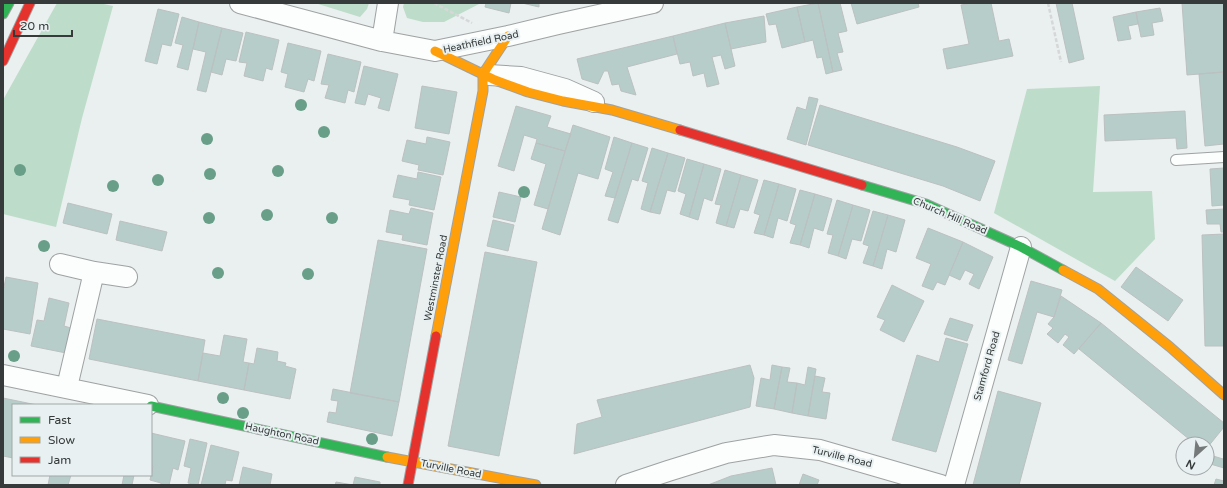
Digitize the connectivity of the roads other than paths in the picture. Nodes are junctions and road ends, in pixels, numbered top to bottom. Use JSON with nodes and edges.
{"nodes":[{"id":1,"x":8,"y":3,"type":"edge"},
{"id":2,"x":30,"y":3,"type":"edge"},
{"id":3,"x":240,"y":3,"type":"edge"},
{"id":4,"x":388,"y":3,"type":"edge"},
{"id":5,"x":654,"y":3,"type":"edge"},
{"id":6,"x":3,"y":14,"type":"edge"},
{"id":7,"x":508,"y":36,"type":"junction"},
{"id":8,"x":382,"y":41,"type":"junction"},
{"id":9,"x":435,"y":51,"type":"junction"},
{"id":10,"x":3,"y":61,"type":"edge"},
{"id":11,"x":483,"y":74,"type":"junction"},
{"id":12,"x":612,"y":110,"type":"joint"},
{"id":13,"x":1224,"y":157,"type":"edge"},
{"id":14,"x":1176,"y":160,"type":"dead end"},
{"id":15,"x":1021,"y":247,"type":"junction"},
{"id":16,"x":60,"y":264,"type":"dead end"},
{"id":17,"x":94,"y":272,"type":"junction"},
{"id":18,"x":127,"y":278,"type":"dead end"},
{"id":19,"x":3,"y":375,"type":"edge"},
{"id":20,"x":67,"y":388,"type":"junction"},
{"id":21,"x":1224,"y":395,"type":"edge"},
{"id":22,"x":143,"y":404,"type":"edge"},
{"id":23,"x":152,"y":406,"type":"edge"},
{"id":24,"x":413,"y":462,"type":"junction"},
{"id":25,"x":408,"y":485,"type":"edge"},
{"id":26,"x":536,"y":485,"type":"edge"},
{"id":27,"x":626,"y":485,"type":"edge"},
{"id":28,"x":941,"y":485,"type":"edge"},
{"id":29,"x":954,"y":485,"type":"edge"}],
"edges":[{"from":1,"to":6,"type":"main road"},
{"from":2,"to":10,"type":"main road"},
{"from":3,"to":8,"type":"street","name":"Heathfield Road"},
{"from":4,"to":8,"type":"street"},
{"from":5,"to":7,"type":"street","name":"Heathfield Road"},
{"from":7,"to":9,"type":"street","name":"Heathfield Road"},
{"from":7,"to":11,"type":"main road"},
{"from":8,"to":9,"type":"street","name":"Heathfield Road"},
{"from":9,"to":11,"type":"main road"},
{"from":11,"to":12,"type":"street","name":"Church Hill Road"},
{"from":11,"to":24,"type":"main road","name":"Westminster Road"},
{"from":12,"to":15,"type":"main road","name":"Church Hill Road"},
{"from":13,"to":14,"type":"lane"},
{"from":15,"to":21,"type":"main road","name":"Church Hill Road"},
{"from":15,"to":29,"type":"street","name":"Stamford Road"},
{"from":16,"to":17,"type":"street"},
{"from":17,"to":18,"type":"street"},
{"from":17,"to":20,"type":"street"},
{"from":19,"to":20,"type":"street"},
{"from":20,"to":22,"type":"street"},
{"from":23,"to":24,"type":"main road","name":"Haughton Road"},
{"from":24,"to":25,"type":"main road","name":"Westminster Road"},
{"from":24,"to":26,"type":"main road","name":"Turville Road"},
{"from":27,"to":28,"type":"street","name":"Turville Road"}]}
